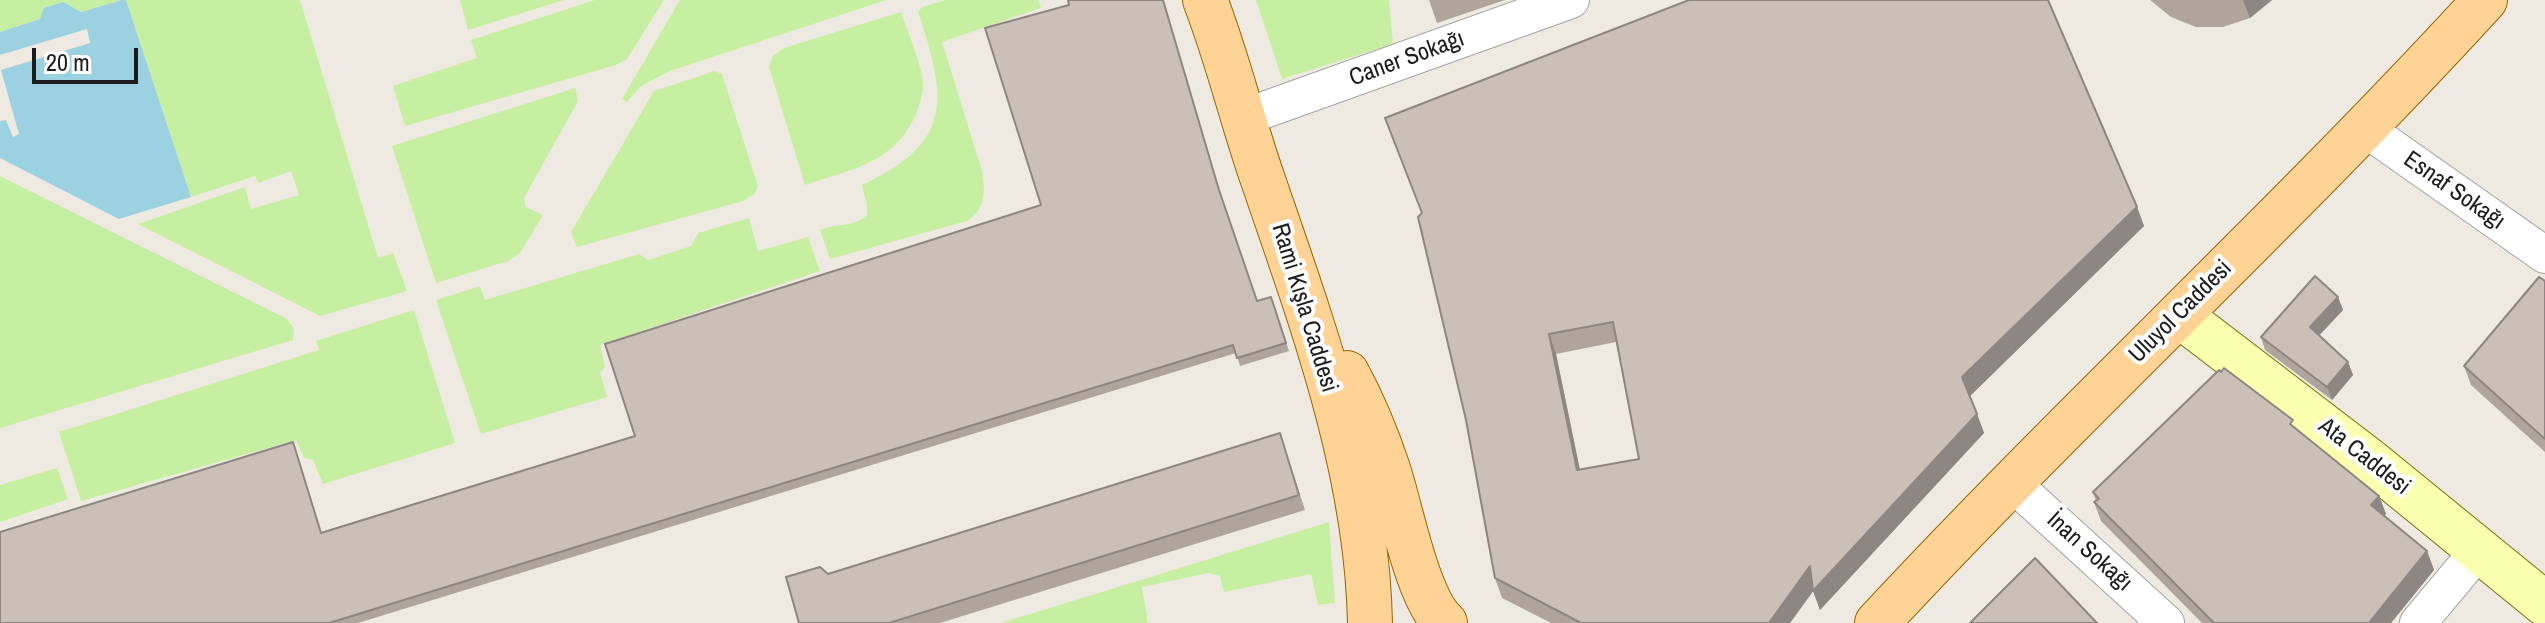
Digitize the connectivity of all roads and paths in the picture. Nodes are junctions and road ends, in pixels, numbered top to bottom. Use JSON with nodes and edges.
{"nodes":[{"id":1,"x":1571,"y":0,"type":"edge"},
{"id":2,"x":2485,"y":0,"type":"edge"},
{"id":3,"x":1212,"y":8,"type":"edge"},
{"id":4,"x":1242,"y":118,"type":"junction"},
{"id":5,"x":2363,"y":127,"type":"junction"},
{"id":6,"x":2545,"y":255,"type":"edge"},
{"id":7,"x":1299,"y":283,"type":"junction"},
{"id":8,"x":2179,"y":315,"type":"junction"},
{"id":9,"x":2011,"y":482,"type":"junction"},
{"id":10,"x":2479,"y":550,"type":"junction"},
{"id":11,"x":2545,"y":604,"type":"edge"},
{"id":12,"x":1370,"y":623,"type":"edge"},
{"id":13,"x":1445,"y":623,"type":"edge"},
{"id":14,"x":1877,"y":623,"type":"edge"},
{"id":15,"x":2166,"y":623,"type":"edge"},
{"id":16,"x":2418,"y":623,"type":"edge"}],
"edges":[{"from":1,"to":4,"type":"street","name":"Caner Sokağı"},
{"from":2,"to":5,"type":"main road","name":"Uluyol Caddesi"},
{"from":3,"to":4,"type":"main road","name":"Rami Kışla Caddesi"},
{"from":4,"to":7,"type":"main road","name":"Rami Kışla Caddesi"},
{"from":5,"to":6,"type":"street","name":"Esnaf Sokağı"},
{"from":5,"to":8,"type":"main road","name":"Uluyol Caddesi"},
{"from":7,"to":12,"type":"main road","name":"Rami Kışla Caddesi"},
{"from":7,"to":13,"type":"main road"},
{"from":8,"to":9,"type":"main road","name":"Uluyol Caddesi"},
{"from":8,"to":10,"type":"street","name":"Ata Caddesi"},
{"from":9,"to":14,"type":"main road","name":"Uluyol Caddesi"},
{"from":9,"to":15,"type":"street","name":"İnan Sokağı"},
{"from":10,"to":11,"type":"street","name":"Ata Caddesi"},
{"from":10,"to":16,"type":"street"}]}
